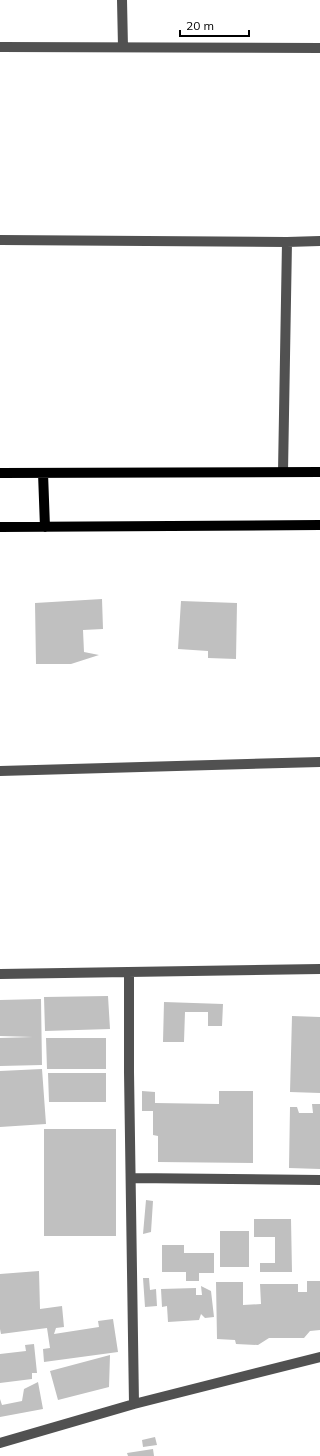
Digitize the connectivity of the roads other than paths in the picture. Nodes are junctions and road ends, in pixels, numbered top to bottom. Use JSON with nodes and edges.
{"nodes":[{"id":1,"x":122,"y":0,"type":"edge"},
{"id":2,"x":0,"y":47,"type":"edge"},
{"id":3,"x":123,"y":47,"type":"junction"},
{"id":4,"x":320,"y":48,"type":"edge"},
{"id":5,"x":0,"y":240,"type":"edge"},
{"id":6,"x":320,"y":241,"type":"edge"},
{"id":7,"x":287,"y":242,"type":"junction"},
{"id":8,"x":283,"y":472,"type":"junction"},
{"id":9,"x":320,"y":472,"type":"edge"},
{"id":10,"x":0,"y":473,"type":"edge"},
{"id":11,"x":44,"y":473,"type":"junction"},
{"id":12,"x":320,"y":526,"type":"edge"},
{"id":13,"x":0,"y":527,"type":"edge"},
{"id":14,"x":45,"y":527,"type":"junction"},
{"id":15,"x":320,"y":762,"type":"edge"},
{"id":16,"x":0,"y":771,"type":"edge"},
{"id":17,"x":320,"y":969,"type":"edge"},
{"id":18,"x":129,"y":972,"type":"junction"},
{"id":19,"x":0,"y":974,"type":"edge"},
{"id":20,"x":131,"y":1178,"type":"junction"},
{"id":21,"x":320,"y":1180,"type":"edge"},
{"id":22,"x":320,"y":1358,"type":"edge"},
{"id":23,"x":134,"y":1404,"type":"junction"},
{"id":24,"x":0,"y":1443,"type":"edge"}],
"edges":[{"from":1,"to":3,"type":"street"},
{"from":2,"to":3,"type":"street"},
{"from":3,"to":4,"type":"street"},
{"from":5,"to":7,"type":"street"},
{"from":6,"to":7,"type":"street"},
{"from":7,"to":8,"type":"street"},
{"from":8,"to":9,"type":"main road"},
{"from":8,"to":11,"type":"main road"},
{"from":10,"to":11,"type":"main road"},
{"from":11,"to":14,"type":"main road"},
{"from":12,"to":14,"type":"main road"},
{"from":13,"to":14,"type":"main road"},
{"from":15,"to":16,"type":"street"},
{"from":17,"to":18,"type":"street"},
{"from":18,"to":19,"type":"street"},
{"from":18,"to":20,"type":"street"},
{"from":20,"to":21,"type":"street"},
{"from":20,"to":23,"type":"street"},
{"from":22,"to":23,"type":"street"},
{"from":23,"to":24,"type":"street"}]}
